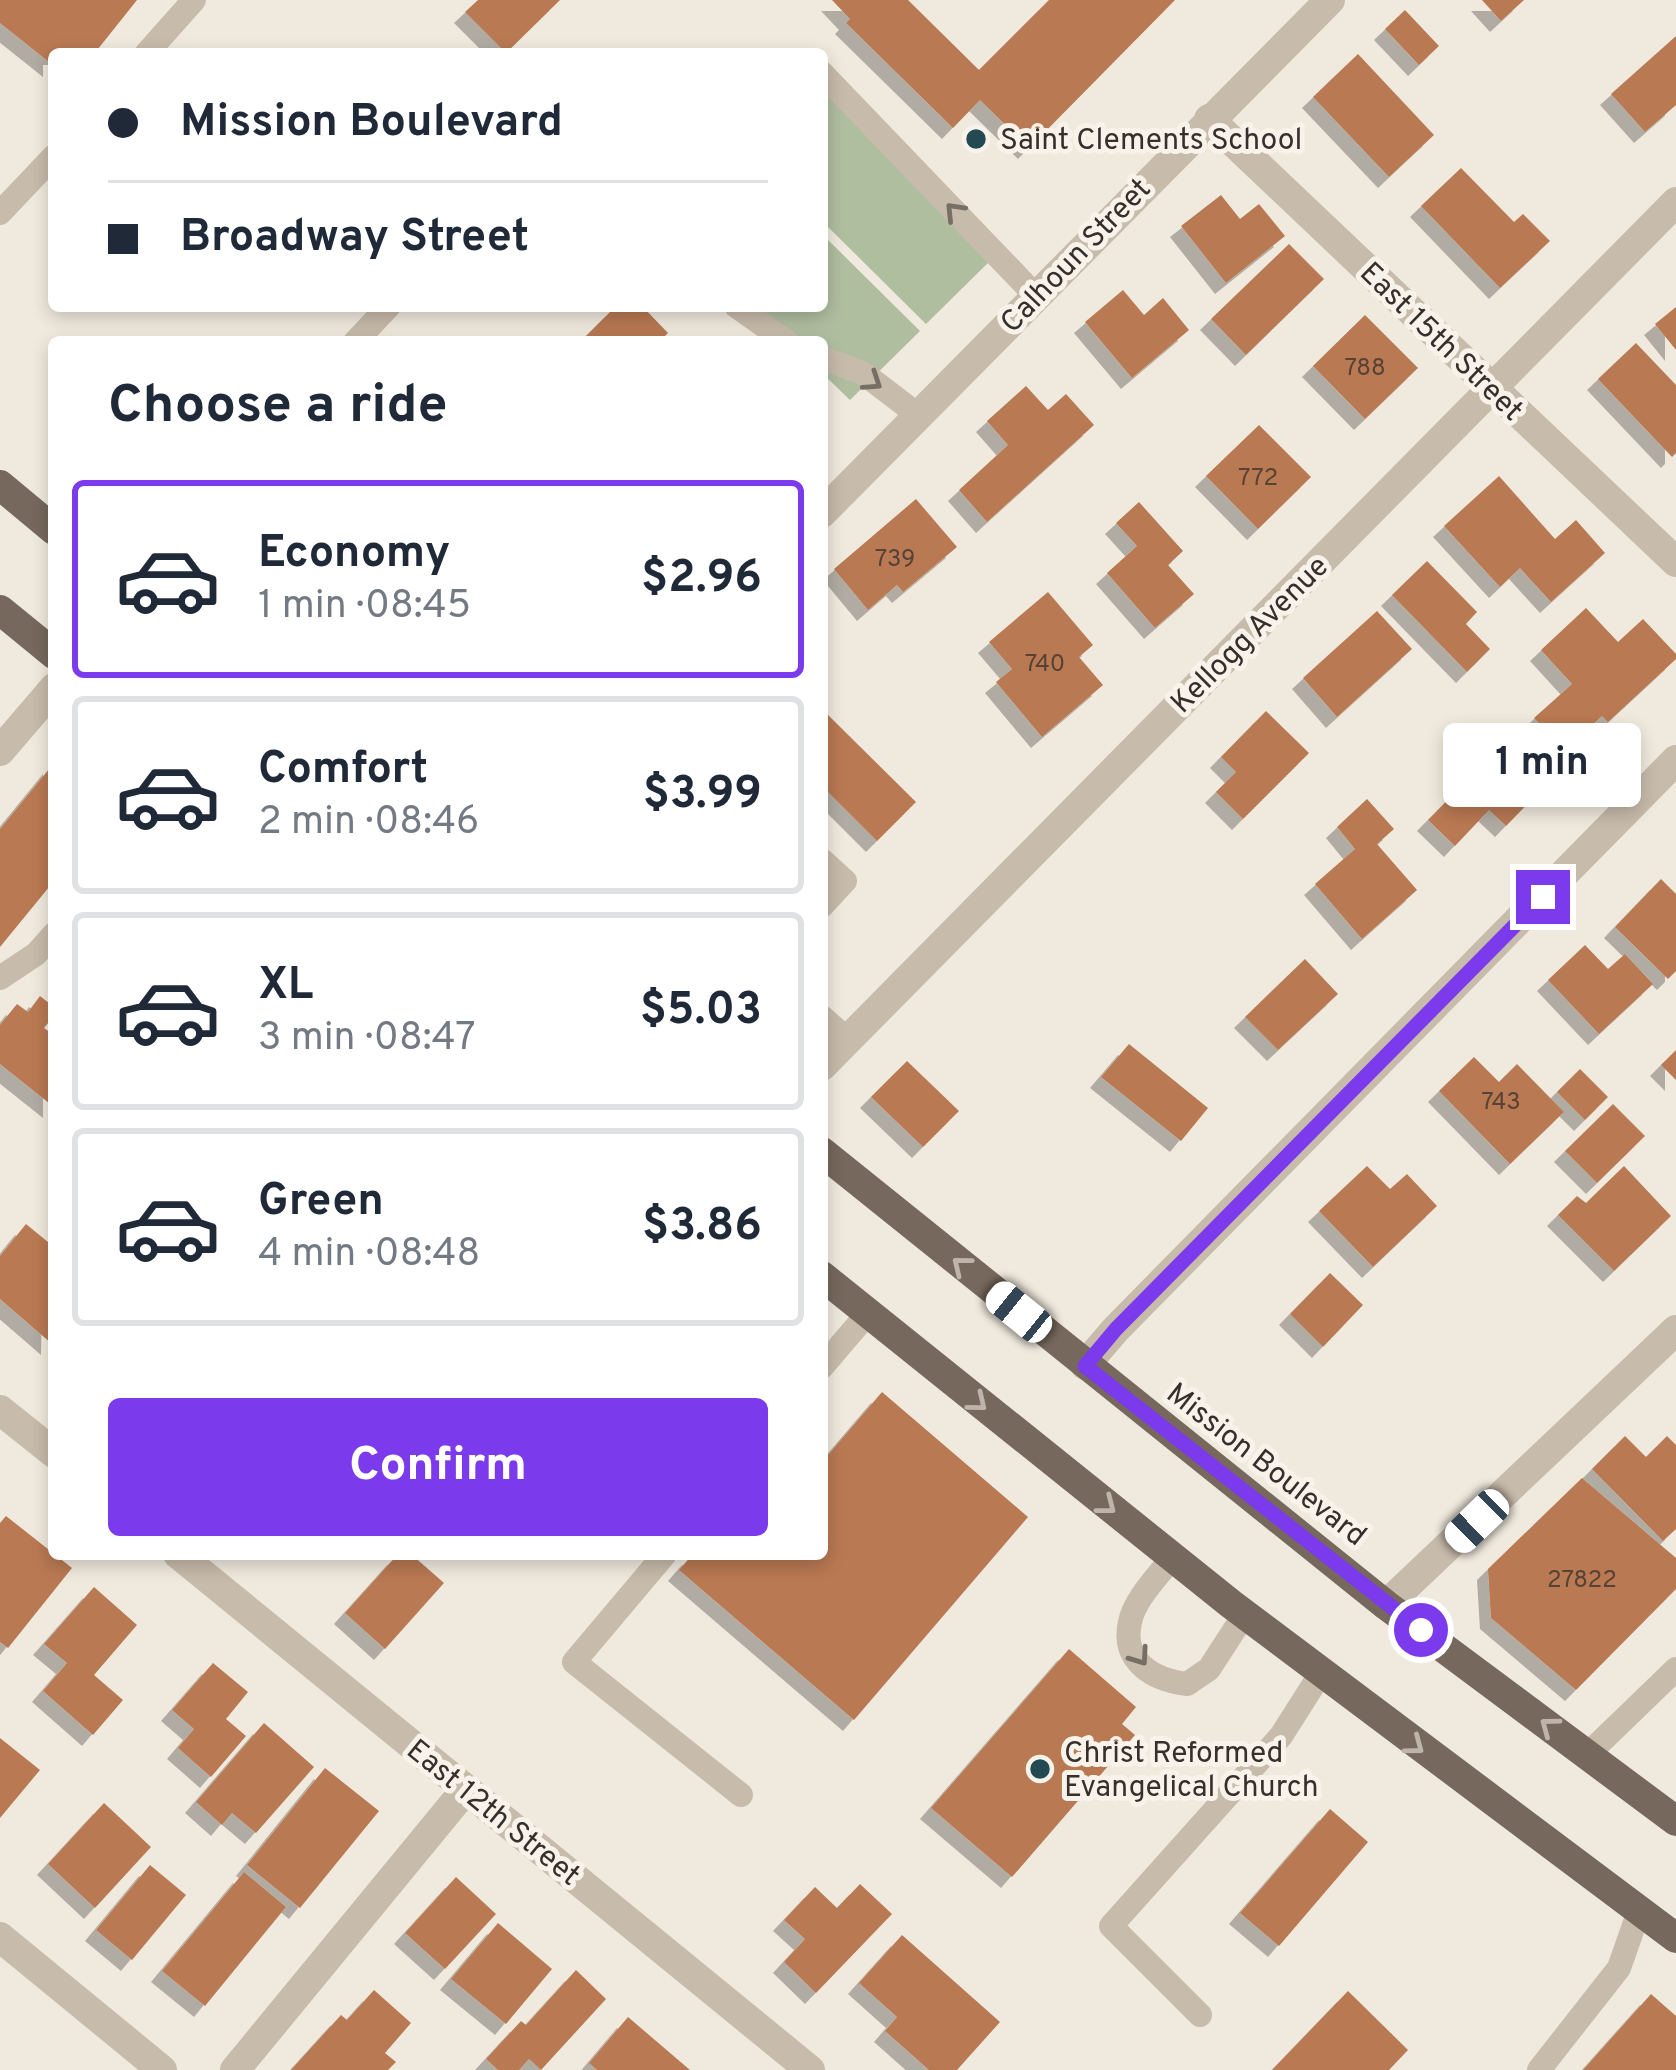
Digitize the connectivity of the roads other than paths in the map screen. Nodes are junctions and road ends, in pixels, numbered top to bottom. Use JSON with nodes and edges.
{"nodes":[{"id":1,"x":194,"y":0,"type":"edge"},
{"id":2,"x":1330,"y":0,"type":"edge"},
{"id":3,"x":151,"y":48,"type":"edge"},
{"id":4,"x":828,"y":79,"type":"edge"},
{"id":5,"x":1209,"y":119,"type":"junction"},
{"id":6,"x":48,"y":162,"type":"edge"},
{"id":7,"x":1676,"y":202,"type":"edge"},
{"id":8,"x":0,"y":213,"type":"edge"},
{"id":9,"x":1035,"y":295,"type":"junction"},
{"id":10,"x":383,"y":312,"type":"edge"},
{"id":11,"x":744,"y":312,"type":"edge"},
{"id":12,"x":361,"y":336,"type":"edge"},
{"id":13,"x":778,"y":336,"type":"edge"},
{"id":14,"x":828,"y":360,"type":"edge"},
{"id":15,"x":1492,"y":388,"type":"junction"},
{"id":16,"x":918,"y":415,"type":"junction"},
{"id":17,"x":0,"y":485,"type":"edge"},
{"id":18,"x":828,"y":507,"type":"edge"},
{"id":19,"x":48,"y":525,"type":"edge"},
{"id":20,"x":1676,"y":562,"type":"edge"},
{"id":21,"x":0,"y":610,"type":"edge"},
{"id":22,"x":48,"y":649,"type":"edge"},
{"id":23,"x":48,"y":695,"type":"edge"},
{"id":24,"x":0,"y":751,"type":"edge"},
{"id":25,"x":1676,"y":760,"type":"edge"},
{"id":26,"x":828,"y":865,"type":"edge"},
{"id":27,"x":828,"y":899,"type":"edge"},
{"id":28,"x":48,"y":941,"type":"edge"},
{"id":29,"x":0,"y":979,"type":"edge"},
{"id":30,"x":828,"y":1022,"type":"edge"},
{"id":31,"x":849,"y":1041,"type":"junction"},
{"id":32,"x":828,"y":1060,"type":"edge"},
{"id":33,"x":828,"y":1157,"type":"edge"},
{"id":34,"x":828,"y":1281,"type":"edge"},
{"id":35,"x":868,"y":1313,"type":"junction"},
{"id":36,"x":1676,"y":1330,"type":"edge"},
{"id":37,"x":828,"y":1360,"type":"edge"},
{"id":38,"x":1085,"y":1366,"type":"junction"},
{"id":39,"x":0,"y":1410,"type":"edge"},
{"id":40,"x":48,"y":1449,"type":"edge"},
{"id":41,"x":1172,"y":1558,"type":"junction"},
{"id":42,"x":185,"y":1560,"type":"edge"},
{"id":43,"x":660,"y":1560,"type":"edge"},
{"id":44,"x":1386,"y":1605,"type":"junction"},
{"id":45,"x":1244,"y":1615,"type":"junction"},
{"id":46,"x":1676,"y":1669,"type":"edge"},
{"id":47,"x":1321,"y":1673,"type":"junction"},
{"id":48,"x":1587,"y":1755,"type":"junction"},
{"id":49,"x":466,"y":1789,"type":"junction"},
{"id":50,"x":741,"y":1795,"type":"dead end"},
{"id":51,"x":1676,"y":1821,"type":"edge"},
{"id":52,"x":1639,"y":1911,"type":"junction"},
{"id":53,"x":0,"y":1937,"type":"edge"},
{"id":54,"x":1676,"y":1938,"type":"edge"},
{"id":55,"x":1200,"y":2015,"type":"dead end"},
{"id":56,"x":161,"y":2070,"type":"edge"},
{"id":57,"x":235,"y":2070,"type":"edge"},
{"id":58,"x":810,"y":2070,"type":"edge"},
{"id":59,"x":1539,"y":2070,"type":"edge"}],
"edges":[{"from":1,"to":3,"type":"lane"},
{"from":2,"to":5,"type":"street","name":"Calhoun Street"},
{"from":9,"to":4,"type":"lane","one_way":true},
{"from":5,"to":9,"type":"street","name":"Calhoun Street"},
{"from":5,"to":15,"type":"street","name":"East 15th Street"},
{"from":6,"to":8,"type":"lane"},
{"from":7,"to":15,"type":"street","name":"Kellogg Avenue"},
{"from":9,"to":16,"type":"street","name":"Calhoun Street"},
{"from":10,"to":12,"type":"lane"},
{"from":11,"to":13,"type":"lane"},
{"from":14,"to":16,"type":"lane","one_way":true},
{"from":15,"to":20,"type":"street","name":"East 15th Street"},
{"from":15,"to":31,"type":"street","name":"Kellogg Avenue"},
{"from":16,"to":18,"type":"street","name":"Calhoun Street"},
{"from":17,"to":19,"type":"main road"},
{"from":21,"to":22,"type":"main road"},
{"from":23,"to":24,"type":"street"},
{"from":25,"to":38,"type":"street"},
{"from":26,"to":27,"type":"lane"},
{"from":28,"to":29,"type":"lane"},
{"from":30,"to":31,"type":"lane"},
{"from":31,"to":32,"type":"street","name":"Kellogg Avenue"},
{"from":38,"to":33,"type":"main road","name":"Mission Boulevard","one_way":true},
{"from":34,"to":35,"type":"main road"},
{"from":35,"to":37,"type":"lane"},
{"from":35,"to":41,"type":"main road","one_way":true},
{"from":36,"to":44,"type":"street"},
{"from":38,"to":44,"type":"main road","name":"Mission Boulevard"},
{"from":39,"to":40,"type":"street"},
{"from":41,"to":45,"type":"main road"},
{"from":41,"to":45,"type":"lane","one_way":true},
{"from":42,"to":49,"type":"street","name":"East 12th Street"},
{"from":43,"to":50,"type":"lane"},
{"from":48,"to":44,"type":"main road","name":"Mission Boulevard","one_way":true},
{"from":45,"to":47,"type":"main road"},
{"from":46,"to":48,"type":"lane"},
{"from":47,"to":52,"type":"main road","one_way":true},
{"from":47,"to":55,"type":"lane"},
{"from":48,"to":51,"type":"main road","name":"Mission Boulevard"},
{"from":49,"to":57,"type":"street"},
{"from":49,"to":58,"type":"street","name":"East 12th Street"},
{"from":52,"to":54,"type":"main road"},
{"from":52,"to":59,"type":"lane"},
{"from":53,"to":56,"type":"street"}]}
